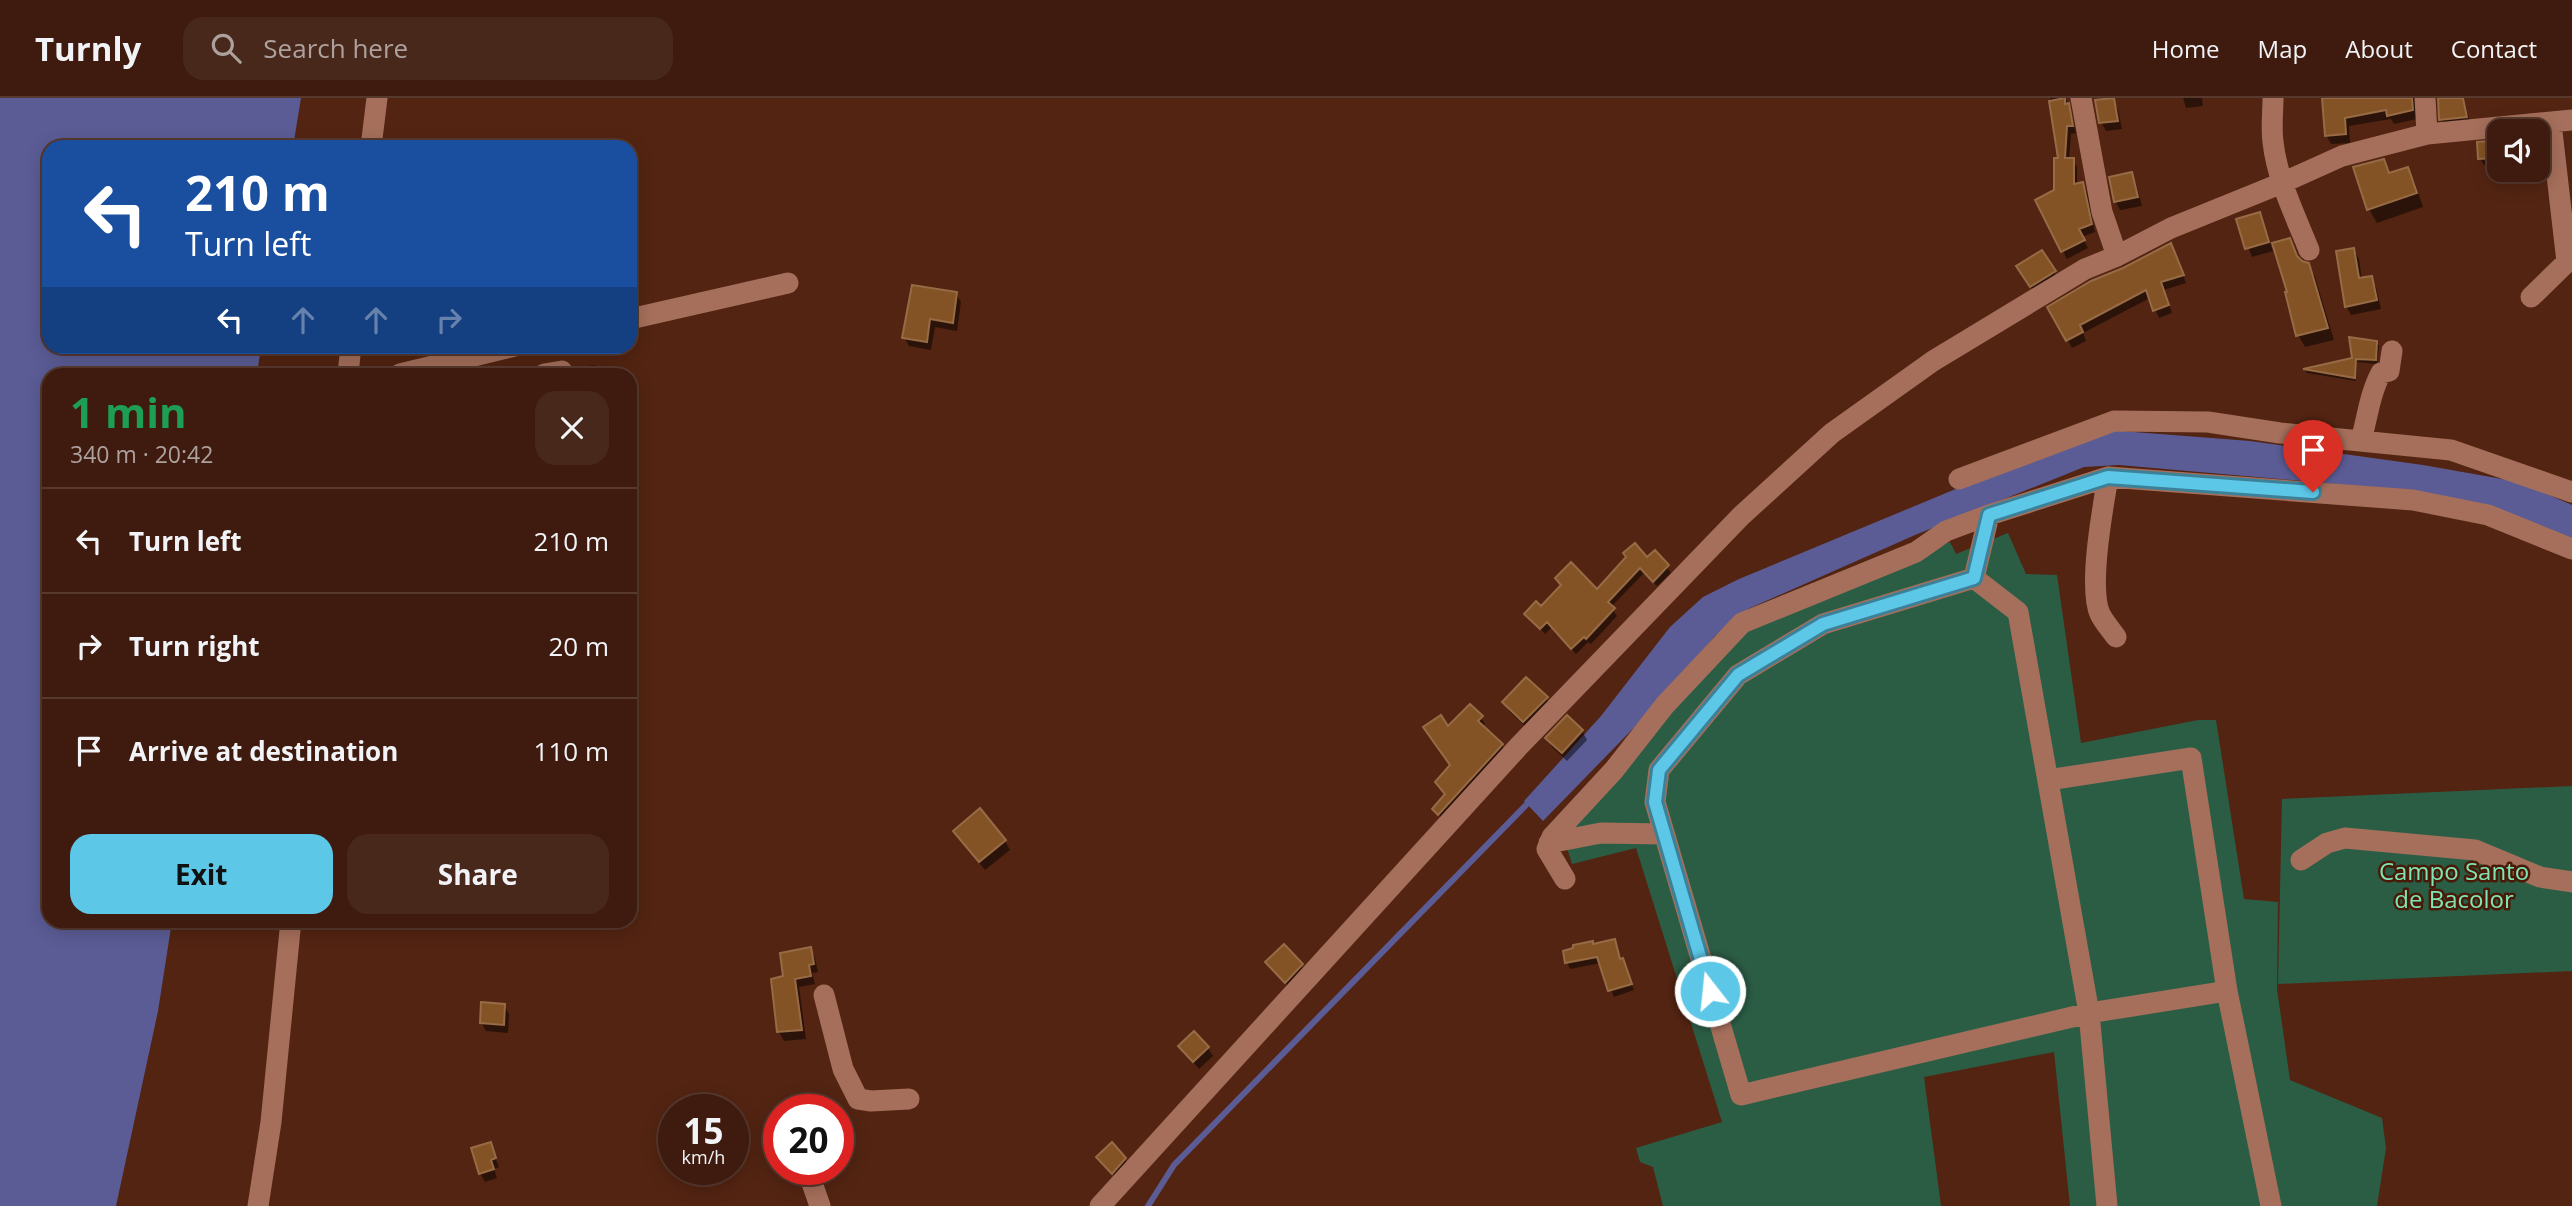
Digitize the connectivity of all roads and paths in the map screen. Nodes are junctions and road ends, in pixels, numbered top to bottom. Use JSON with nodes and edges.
{"nodes":[{"id":1,"x":377,"y":98,"type":"edge"},
{"id":2,"x":2081,"y":98,"type":"edge"},
{"id":3,"x":2273,"y":98,"type":"edge"},
{"id":4,"x":2425,"y":98,"type":"edge"},
{"id":5,"x":2562,"y":121,"type":"edge"},
{"id":6,"x":2427,"y":134,"type":"junction"},
{"id":7,"x":372,"y":140,"type":"edge"},
{"id":8,"x":2282,"y":183,"type":"junction"},
{"id":9,"x":2309,"y":250,"type":"dead end"},
{"id":10,"x":2117,"y":256,"type":"junction"},
{"id":11,"x":788,"y":283,"type":"dead end"},
{"id":12,"x":2531,"y":297,"type":"dead end"},
{"id":13,"x":637,"y":317,"type":"edge"},
{"id":14,"x":2392,"y":351,"type":"dead end"},
{"id":15,"x":481,"y":354,"type":"edge"},
{"id":16,"x":424,"y":368,"type":"edge"},
{"id":17,"x":2361,"y":441,"type":"junction"},
{"id":18,"x":2108,"y":477,"type":"junction"},
{"id":19,"x":1959,"y":479,"type":"dead end"},
{"id":20,"x":2572,"y":492,"type":"edge"},
{"id":21,"x":1989,"y":515,"type":"junction"},
{"id":22,"x":2572,"y":550,"type":"edge"},
{"id":23,"x":1974,"y":578,"type":"junction"},
{"id":24,"x":2116,"y":637,"type":"dead end"},
{"id":25,"x":2048,"y":780,"type":"junction"},
{"id":26,"x":1664,"y":834,"type":"junction"},
{"id":27,"x":1549,"y":843,"type":"junction"},
{"id":28,"x":2301,"y":860,"type":"dead end"},
{"id":29,"x":1564,"y":879,"type":"dead end"},
{"id":30,"x":2572,"y":882,"type":"edge"},
{"id":31,"x":291,"y":928,"type":"edge"},
{"id":32,"x":2227,"y":992,"type":"junction"},
{"id":33,"x":824,"y":995,"type":"dead end"},
{"id":34,"x":2088,"y":1013,"type":"junction"},
{"id":35,"x":909,"y":1099,"type":"dead end"},
{"id":36,"x":812,"y":1185,"type":"edge"},
{"id":37,"x":258,"y":1206,"type":"edge"},
{"id":38,"x":820,"y":1206,"type":"edge"},
{"id":39,"x":1100,"y":1206,"type":"edge"},
{"id":40,"x":2107,"y":1206,"type":"edge"},
{"id":41,"x":2271,"y":1206,"type":"edge"}],
"edges":[{"from":1,"to":7,"type":"street"},
{"from":2,"to":10,"type":"street"},
{"from":3,"to":8,"type":"street"},
{"from":4,"to":6,"type":"street"},
{"from":5,"to":6,"type":"street"},
{"from":5,"to":12,"type":"street"},
{"from":6,"to":8,"type":"street"},
{"from":8,"to":9,"type":"street"},
{"from":8,"to":10,"type":"street"},
{"from":10,"to":39,"type":"street"},
{"from":11,"to":13,"type":"street"},
{"from":14,"to":17,"type":"street"},
{"from":15,"to":16,"type":"street"},
{"from":17,"to":19,"type":"street"},
{"from":17,"to":20,"type":"street"},
{"from":18,"to":21,"type":"street"},
{"from":18,"to":22,"type":"street"},
{"from":18,"to":24,"type":"street"},
{"from":21,"to":23,"type":"street"},
{"from":21,"to":27,"type":"street"},
{"from":23,"to":25,"type":"street"},
{"from":23,"to":26,"type":"street"},
{"from":25,"to":32,"type":"street"},
{"from":25,"to":34,"type":"street"},
{"from":26,"to":27,"type":"street"},
{"from":26,"to":34,"type":"street"},
{"from":27,"to":29,"type":"street"},
{"from":28,"to":30,"type":"street"},
{"from":31,"to":37,"type":"street"},
{"from":32,"to":34,"type":"street"},
{"from":32,"to":41,"type":"street"},
{"from":33,"to":35,"type":"street"},
{"from":34,"to":40,"type":"street"},
{"from":36,"to":38,"type":"street"}]}
